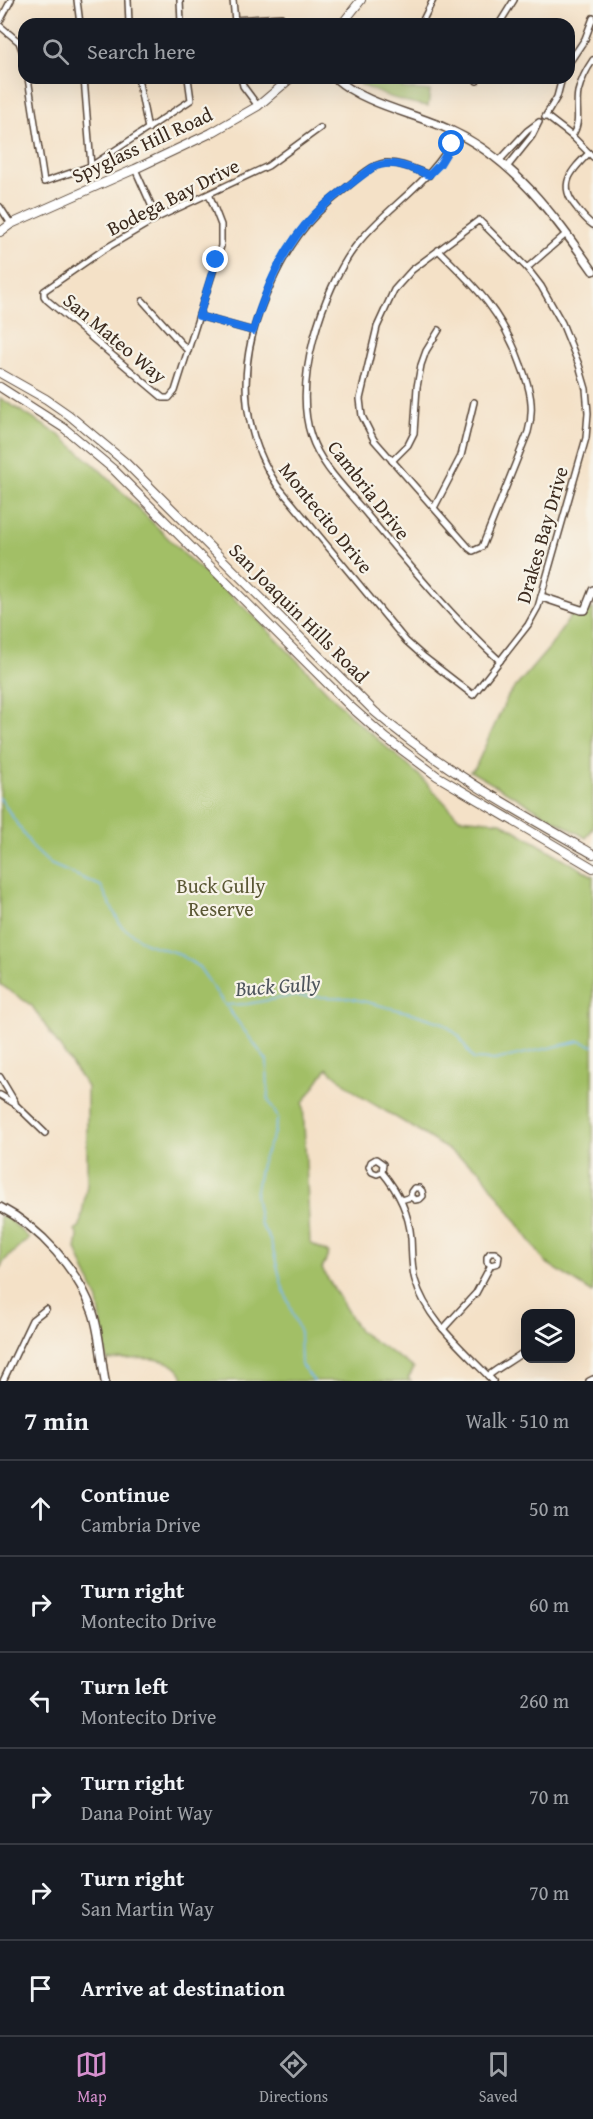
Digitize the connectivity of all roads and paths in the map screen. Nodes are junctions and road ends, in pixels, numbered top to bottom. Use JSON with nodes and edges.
{"nodes":[{"id":1,"x":11,"y":0,"type":"edge"},
{"id":2,"x":77,"y":0,"type":"edge"},
{"id":3,"x":128,"y":0,"type":"edge"},
{"id":4,"x":180,"y":0,"type":"edge"},
{"id":5,"x":233,"y":0,"type":"edge"},
{"id":6,"x":361,"y":0,"type":"edge"},
{"id":7,"x":433,"y":0,"type":"edge"},
{"id":8,"x":514,"y":0,"type":"edge"},
{"id":9,"x":281,"y":17,"type":"dead end"},
{"id":10,"x":79,"y":18,"type":"edge"},
{"id":11,"x":129,"y":18,"type":"edge"},
{"id":12,"x":181,"y":18,"type":"edge"},
{"id":13,"x":235,"y":18,"type":"edge"},
{"id":14,"x":272,"y":18,"type":"edge"},
{"id":15,"x":347,"y":18,"type":"edge"},
{"id":16,"x":424,"y":18,"type":"edge"},
{"id":17,"x":503,"y":18,"type":"edge"},
{"id":18,"x":593,"y":19,"type":"edge"},
{"id":19,"x":0,"y":21,"type":"edge"},
{"id":20,"x":0,"y":26,"type":"edge"},
{"id":21,"x":18,"y":41,"type":"edge"},
{"id":22,"x":575,"y":54,"type":"edge"},
{"id":23,"x":593,"y":60,"type":"edge"},
{"id":24,"x":29,"y":84,"type":"edge"},
{"id":25,"x":84,"y":84,"type":"edge"},
{"id":26,"x":139,"y":84,"type":"edge"},
{"id":27,"x":189,"y":84,"type":"edge"},
{"id":28,"x":242,"y":84,"type":"edge"},
{"id":29,"x":284,"y":84,"type":"edge"},
{"id":30,"x":344,"y":84,"type":"edge"},
{"id":31,"x":560,"y":84,"type":"edge"},
{"id":32,"x":258,"y":106,"type":"junction"},
{"id":33,"x":546,"y":116,"type":"junction"},
{"id":34,"x":539,"y":122,"type":"junction"},
{"id":35,"x":320,"y":128,"type":"dead end"},
{"id":36,"x":148,"y":129,"type":"junction"},
{"id":37,"x":458,"y":133,"type":"junction"},
{"id":38,"x":572,"y":135,"type":"junction"},
{"id":39,"x":591,"y":155,"type":"edge"},
{"id":40,"x":500,"y":160,"type":"junction"},
{"id":41,"x":91,"y":166,"type":"junction"},
{"id":42,"x":508,"y":166,"type":"junction"},
{"id":43,"x":135,"y":169,"type":"junction"},
{"id":44,"x":429,"y":175,"type":"junction"},
{"id":45,"x":209,"y":194,"type":"junction"},
{"id":46,"x":0,"y":207,"type":"edge"},
{"id":47,"x":157,"y":218,"type":"junction"},
{"id":48,"x":11,"y":224,"type":"junction"},
{"id":49,"x":593,"y":225,"type":"edge"},
{"id":50,"x":0,"y":232,"type":"edge"},
{"id":51,"x":566,"y":234,"type":"junction"},
{"id":52,"x":438,"y":250,"type":"junction"},
{"id":53,"x":527,"y":268,"type":"junction"},
{"id":54,"x":593,"y":271,"type":"edge"},
{"id":55,"x":44,"y":296,"type":"joint"},
{"id":56,"x":143,"y":301,"type":"dead end"},
{"id":57,"x":199,"y":316,"type":"junction"},
{"id":58,"x":439,"y":330,"type":"dead end"},
{"id":59,"x":253,"y":331,"type":"junction"},
{"id":60,"x":188,"y":351,"type":"junction"},
{"id":61,"x":0,"y":373,"type":"edge"},
{"id":62,"x":0,"y":387,"type":"edge"},
{"id":63,"x":474,"y":402,"type":"dead end"},
{"id":64,"x":392,"y":461,"type":"junction"},
{"id":65,"x":434,"y":508,"type":"junction"},
{"id":66,"x":593,"y":590,"type":"edge"},
{"id":67,"x":542,"y":597,"type":"junction"},
{"id":68,"x":500,"y":661,"type":"junction"},
{"id":69,"x":473,"y":694,"type":"joint"},
{"id":70,"x":593,"y":854,"type":"edge"},
{"id":71,"x":593,"y":868,"type":"edge"},
{"id":72,"x":0,"y":1077,"type":"edge"},
{"id":73,"x":0,"y":1095,"type":"edge"},
{"id":74,"x":15,"y":1104,"type":"junction"},
{"id":75,"x":45,"y":1133,"type":"dead end"},
{"id":76,"x":382,"y":1172,"type":"dead end"},
{"id":77,"x":411,"y":1197,"type":"dead end"},
{"id":78,"x":401,"y":1200,"type":"junction"},
{"id":79,"x":0,"y":1207,"type":"edge"},
{"id":80,"x":491,"y":1265,"type":"dead end"},
{"id":81,"x":46,"y":1309,"type":"dead end"},
{"id":82,"x":443,"y":1329,"type":"junction"},
{"id":83,"x":521,"y":1354,"type":"edge"},
{"id":84,"x":490,"y":1379,"type":"edge"},
{"id":85,"x":3,"y":1381,"type":"edge"},
{"id":86,"x":105,"y":1381,"type":"edge"}],
"edges":[{"from":1,"to":19,"type":"street"},
{"from":2,"to":10,"type":"street"},
{"from":3,"to":11,"type":"street"},
{"from":4,"to":12,"type":"street"},
{"from":5,"to":13,"type":"street"},
{"from":6,"to":15,"type":"main road"},
{"from":7,"to":16,"type":"street"},
{"from":8,"to":17,"type":"street"},
{"from":9,"to":14,"type":"street"},
{"from":18,"to":22,"type":"street"},
{"from":20,"to":21,"type":"street"},
{"from":23,"to":38,"type":"street"},
{"from":24,"to":41,"type":"street"},
{"from":25,"to":41,"type":"street"},
{"from":26,"to":36,"type":"street"},
{"from":27,"to":36,"type":"street"},
{"from":28,"to":32,"type":"street"},
{"from":29,"to":32,"type":"main road","name":"Spyglass Hill Road"},
{"from":30,"to":37,"type":"street"},
{"from":31,"to":33,"type":"street"},
{"from":32,"to":43,"type":"main road","name":"Spyglass Hill Road"},
{"from":33,"to":34,"type":"street"},
{"from":33,"to":38,"type":"street"},
{"from":34,"to":40,"type":"street"},
{"from":34,"to":42,"type":"street"},
{"from":35,"to":45,"type":"street","name":"Bodega Bay Drive"},
{"from":36,"to":41,"type":"street"},
{"from":37,"to":40,"type":"street"},
{"from":37,"to":44,"type":"street","name":"Cambria Drive"},
{"from":38,"to":39,"type":"street"},
{"from":39,"to":49,"type":"street"},
{"from":40,"to":42,"type":"street"},
{"from":42,"to":51,"type":"street"},
{"from":43,"to":47,"type":"street"},
{"from":43,"to":48,"type":"main road","name":"Spyglass Hill Road"},
{"from":44,"to":59,"type":"street","name":"Montecito Drive"},
{"from":44,"to":68,"type":"street","name":"Cambria Drive"},
{"from":45,"to":47,"type":"street","name":"Bodega Bay Drive"},
{"from":45,"to":57,"type":"street"},
{"from":46,"to":48,"type":"street"},
{"from":47,"to":55,"type":"street","name":"Bodega Bay Drive"},
{"from":48,"to":50,"type":"main road","name":"Spyglass Hill Road"},
{"from":51,"to":53,"type":"street"},
{"from":51,"to":54,"type":"street"},
{"from":52,"to":53,"type":"street","name":"Drakes Bay Drive"},
{"from":52,"to":64,"type":"street"},
{"from":52,"to":65,"type":"street"},
{"from":53,"to":67,"type":"street","name":"Drakes Bay Drive"},
{"from":55,"to":60,"type":"street","name":"San Mateo Way"},
{"from":56,"to":60,"type":"street"},
{"from":57,"to":59,"type":"street"},
{"from":57,"to":60,"type":"street"},
{"from":58,"to":64,"type":"street"},
{"from":59,"to":69,"type":"street","name":"Montecito Drive"},
{"from":61,"to":70,"type":"main road","name":"San Joaquin Hills Road"},
{"from":62,"to":71,"type":"main road","name":"San Joaquin Hills Road"},
{"from":63,"to":65,"type":"street"},
{"from":64,"to":65,"type":"street"},
{"from":66,"to":67,"type":"street"},
{"from":67,"to":68,"type":"street","name":"Drakes Bay Drive"},
{"from":68,"to":69,"type":"street","name":"Drakes Bay Drive"},
{"from":72,"to":74,"type":"street"},
{"from":73,"to":74,"type":"street"},
{"from":74,"to":75,"type":"street"},
{"from":76,"to":78,"type":"street"},
{"from":77,"to":78,"type":"street"},
{"from":78,"to":82,"type":"street"},
{"from":79,"to":86,"type":"street"},
{"from":80,"to":82,"type":"street"},
{"from":81,"to":85,"type":"street"},
{"from":82,"to":84,"type":"street"},
{"from":83,"to":84,"type":"street"}]}
